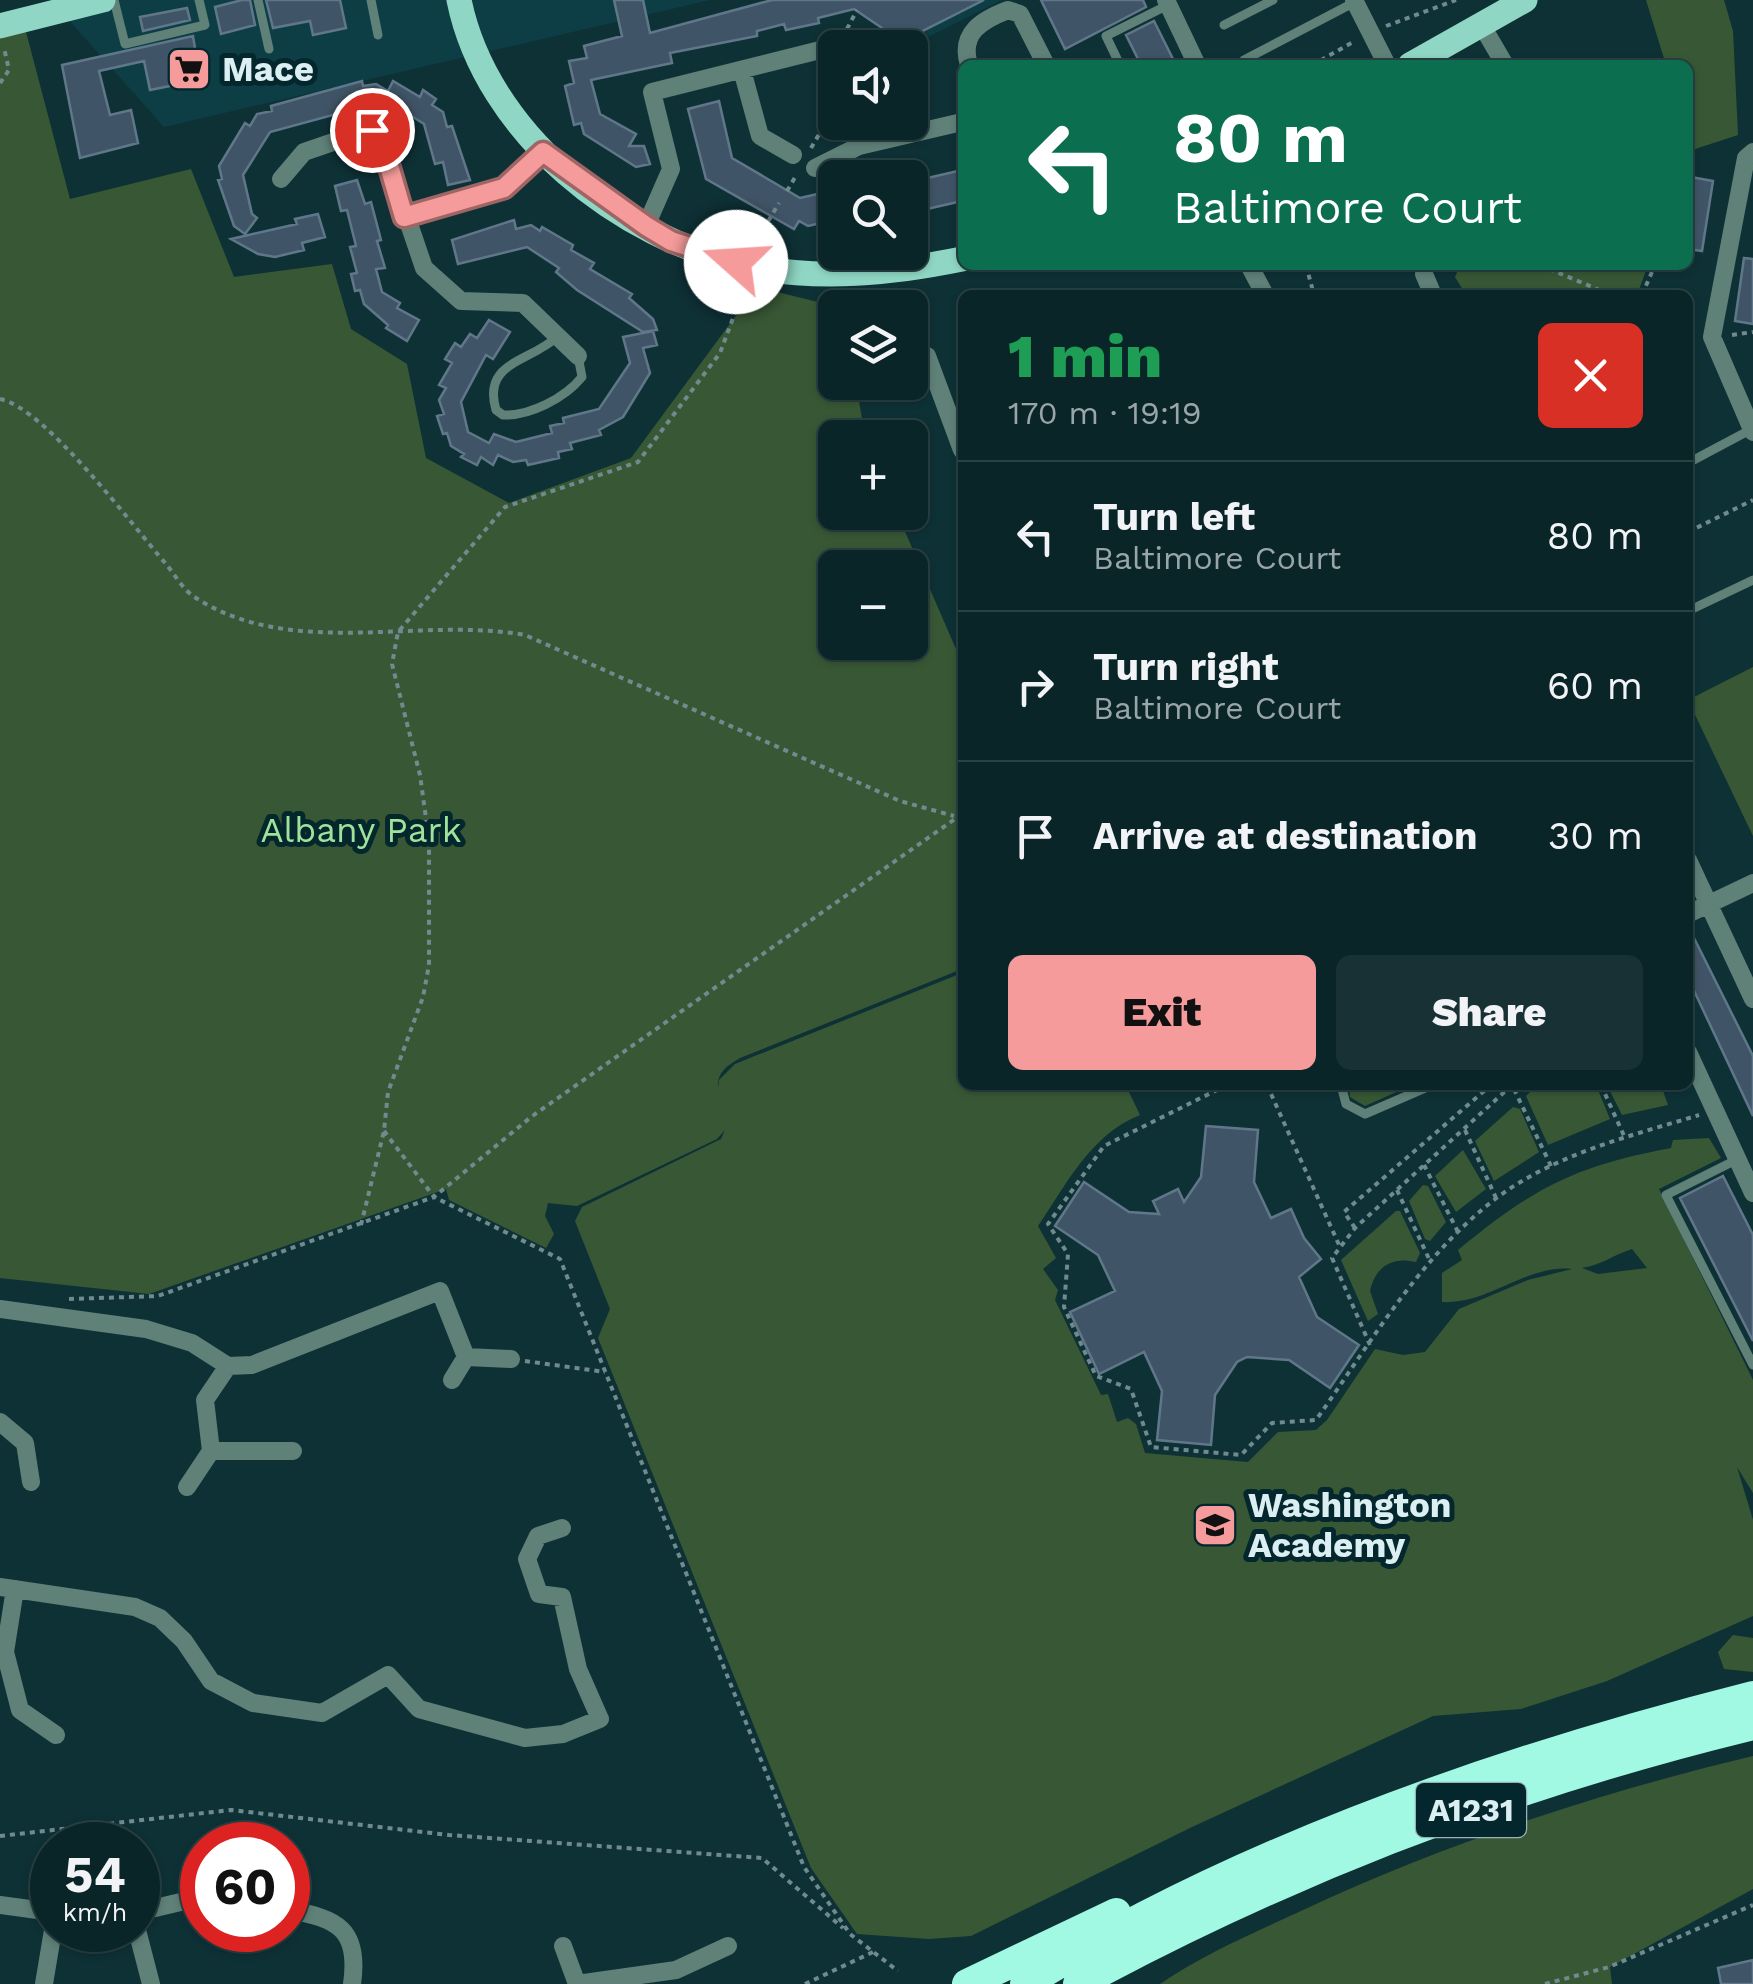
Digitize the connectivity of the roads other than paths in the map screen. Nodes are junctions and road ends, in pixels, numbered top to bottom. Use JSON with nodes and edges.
{"nodes":[{"id":1,"x":103,"y":0,"type":"edge"},
{"id":2,"x":114,"y":0,"type":"edge"},
{"id":3,"x":199,"y":0,"type":"edge"},
{"id":4,"x":258,"y":0,"type":"edge"},
{"id":5,"x":372,"y":0,"type":"edge"},
{"id":6,"x":459,"y":0,"type":"edge"},
{"id":7,"x":1273,"y":0,"type":"edge"},
{"id":8,"x":1525,"y":0,"type":"edge"},
{"id":9,"x":1354,"y":1,"type":"edge"},
{"id":10,"x":1167,"y":2,"type":"edge"},
{"id":11,"x":1019,"y":6,"type":"edge"},
{"id":12,"x":1481,"y":24,"type":"junction"},
{"id":13,"x":1224,"y":26,"type":"dead end"},
{"id":14,"x":2,"y":34,"type":"edge"},
{"id":15,"x":378,"y":35,"type":"dead end"},
{"id":16,"x":269,"y":49,"type":"dead end"},
{"id":17,"x":818,"y":51,"type":"edge"},
{"id":18,"x":968,"y":60,"type":"edge"},
{"id":19,"x":1044,"y":60,"type":"edge"},
{"id":20,"x":1118,"y":60,"type":"edge"},
{"id":21,"x":1195,"y":60,"type":"edge"},
{"id":22,"x":1244,"y":60,"type":"dead end"},
{"id":23,"x":1384,"y":60,"type":"edge"},
{"id":24,"x":1419,"y":60,"type":"edge"},
{"id":25,"x":1501,"y":60,"type":"edge"},
{"id":26,"x":742,"y":70,"type":"junction"},
{"id":27,"x":958,"y":123,"type":"edge"},
{"id":28,"x":858,"y":140,"type":"edge"},
{"id":29,"x":859,"y":146,"type":"junction"},
{"id":30,"x":543,"y":152,"type":"junction"},
{"id":31,"x":1753,"y":152,"type":"edge"},
{"id":32,"x":793,"y":155,"type":"dead end"},
{"id":33,"x":815,"y":168,"type":"dead end"},
{"id":34,"x":280,"y":179,"type":"dead end"},
{"id":35,"x":404,"y":217,"type":"junction"},
{"id":36,"x":646,"y":226,"type":"junction"},
{"id":37,"x":958,"y":260,"type":"edge"},
{"id":38,"x":1424,"y":274,"type":"dead end"},
{"id":39,"x":1431,"y":290,"type":"edge"},
{"id":40,"x":557,"y":336,"type":"junction"},
{"id":41,"x":578,"y":356,"type":"joint"},
{"id":42,"x":928,"y":359,"type":"edge"},
{"id":43,"x":1752,"y":431,"type":"edge"},
{"id":44,"x":958,"y":439,"type":"edge"},
{"id":45,"x":1693,"y":460,"type":"edge"},
{"id":46,"x":1753,"y":580,"type":"edge"},
{"id":47,"x":1693,"y":609,"type":"edge"},
{"id":48,"x":1693,"y":871,"type":"edge"},
{"id":49,"x":1753,"y":883,"type":"edge"},
{"id":50,"x":1708,"y":904,"type":"junction"},
{"id":51,"x":1693,"y":912,"type":"edge"},
{"id":52,"x":1753,"y":1000,"type":"edge"},
{"id":53,"x":1693,"y":1063,"type":"edge"},
{"id":54,"x":1342,"y":1090,"type":"edge"},
{"id":55,"x":1420,"y":1090,"type":"edge"},
{"id":56,"x":1736,"y":1160,"type":"junction"},
{"id":57,"x":1753,"y":1193,"type":"edge"},
{"id":58,"x":0,"y":1310,"type":"edge"},
{"id":59,"x":466,"y":1356,"type":"junction"},
{"id":60,"x":511,"y":1359,"type":"road end"},
{"id":61,"x":1753,"y":1365,"type":"edge"},
{"id":62,"x":228,"y":1366,"type":"junction"},
{"id":63,"x":452,"y":1380,"type":"dead end"},
{"id":64,"x":0,"y":1422,"type":"edge"},
{"id":65,"x":210,"y":1450,"type":"junction"},
{"id":66,"x":293,"y":1450,"type":"dead end"},
{"id":67,"x":30,"y":1482,"type":"dead end"},
{"id":68,"x":187,"y":1486,"type":"dead end"},
{"id":69,"x":562,"y":1528,"type":"dead end"},
{"id":70,"x":7,"y":1588,"type":"edge"},
{"id":71,"x":1753,"y":1696,"type":"edge"},
{"id":72,"x":1753,"y":1725,"type":"edge"},
{"id":73,"x":56,"y":1735,"type":"dead end"},
{"id":74,"x":1315,"y":1840,"type":"junction"},
{"id":75,"x":0,"y":1905,"type":"edge"},
{"id":76,"x":30,"y":1909,"type":"edge"},
{"id":77,"x":310,"y":1913,"type":"edge"},
{"id":78,"x":1197,"y":1919,"type":"junction"},
{"id":79,"x":562,"y":1946,"type":"dead end"},
{"id":80,"x":728,"y":1946,"type":"dead end"},
{"id":81,"x":49,"y":1952,"type":"edge"},
{"id":82,"x":143,"y":1952,"type":"edge"},
{"id":83,"x":44,"y":1984,"type":"edge"},
{"id":84,"x":152,"y":1984,"type":"edge"},
{"id":85,"x":352,"y":1984,"type":"edge"},
{"id":86,"x":577,"y":1984,"type":"edge"},
{"id":87,"x":967,"y":1984,"type":"edge"},
{"id":88,"x":1025,"y":1984,"type":"edge"},
{"id":89,"x":1078,"y":1984,"type":"edge"},
{"id":90,"x":1116,"y":1984,"type":"edge"}],
"edges":[{"from":1,"to":14,"type":"main road"},
{"from":2,"to":3,"type":"lane"},
{"from":4,"to":16,"type":"lane"},
{"from":5,"to":15,"type":"lane"},
{"from":6,"to":30,"type":"main road"},
{"from":7,"to":13,"type":"lane"},
{"from":8,"to":12,"type":"main road"},
{"from":9,"to":22,"type":"lane"},
{"from":9,"to":23,"type":"street"},
{"from":10,"to":20,"type":"lane"},
{"from":10,"to":21,"type":"street"},
{"from":11,"to":18,"type":"street"},
{"from":11,"to":19,"type":"street"},
{"from":12,"to":24,"type":"main road"},
{"from":12,"to":25,"type":"street"},
{"from":17,"to":26,"type":"street"},
{"from":26,"to":32,"type":"street"},
{"from":26,"to":36,"type":"street"},
{"from":27,"to":29,"type":"street"},
{"from":28,"to":29,"type":"street"},
{"from":29,"to":33,"type":"street"},
{"from":30,"to":35,"type":"street"},
{"from":30,"to":36,"type":"main road"},
{"from":31,"to":43,"type":"street"},
{"from":34,"to":35,"type":"street"},
{"from":35,"to":40,"type":"street"},
{"from":36,"to":37,"type":"main road"},
{"from":38,"to":39,"type":"street"},
{"from":40,"to":41,"type":"street"},
{"from":40,"to":41,"type":"lane"},
{"from":42,"to":44,"type":"street"},
{"from":43,"to":45,"type":"lane"},
{"from":46,"to":47,"type":"lane"},
{"from":48,"to":50,"type":"street"},
{"from":49,"to":50,"type":"street"},
{"from":50,"to":51,"type":"street"},
{"from":50,"to":52,"type":"street"},
{"from":53,"to":56,"type":"street"},
{"from":54,"to":55,"type":"lane"},
{"from":56,"to":57,"type":"street"},
{"from":56,"to":61,"type":"lane"},
{"from":58,"to":62,"type":"street"},
{"from":59,"to":60,"type":"street"},
{"from":59,"to":62,"type":"street"},
{"from":59,"to":63,"type":"street"},
{"from":62,"to":65,"type":"street"},
{"from":64,"to":67,"type":"street"},
{"from":65,"to":66,"type":"street"},
{"from":65,"to":68,"type":"street"},
{"from":69,"to":70,"type":"street"},
{"from":70,"to":73,"type":"street"},
{"from":71,"to":74,"type":"highway","number":"A1231"},
{"from":72,"to":78,"type":"highway","number":"A1231"},
{"from":74,"to":87,"type":"highway"},
{"from":74,"to":88,"type":"highway","number":"A1231"},
{"from":75,"to":76,"type":"street"},
{"from":77,"to":85,"type":"street"},
{"from":78,"to":89,"type":"highway","number":"A1231"},
{"from":78,"to":90,"type":"highway"},
{"from":79,"to":86,"type":"street"},
{"from":80,"to":86,"type":"street"},
{"from":81,"to":83,"type":"street"},
{"from":82,"to":84,"type":"street"}]}
